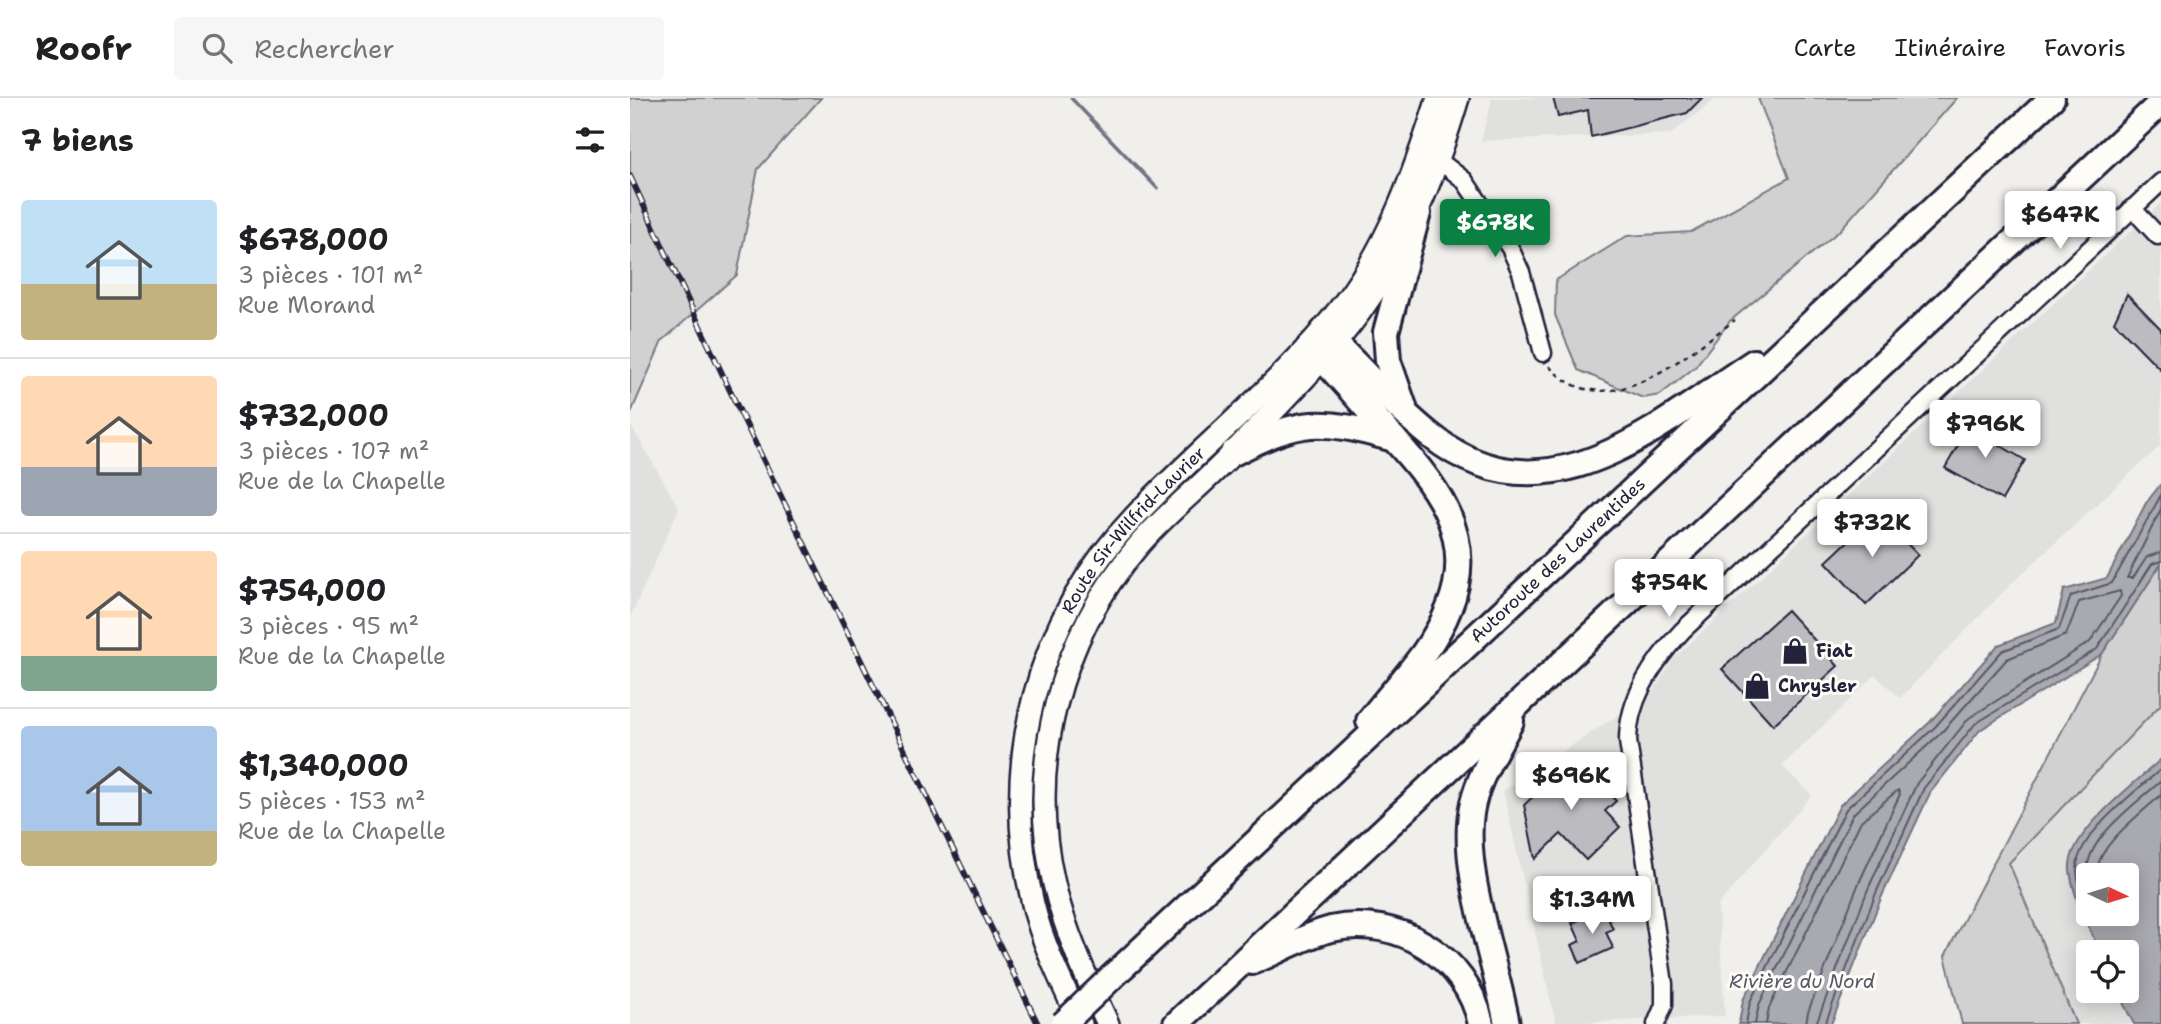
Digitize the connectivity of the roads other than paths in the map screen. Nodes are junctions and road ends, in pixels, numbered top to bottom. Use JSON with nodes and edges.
{"nodes":[{"id":1,"x":1438,"y":98,"type":"edge"},
{"id":2,"x":1458,"y":98,"type":"edge"},
{"id":3,"x":2052,"y":98,"type":"edge"},
{"id":4,"x":2161,"y":103,"type":"edge"},
{"id":5,"x":1428,"y":159,"type":"junction"},
{"id":6,"x":2161,"y":182,"type":"edge"},
{"id":7,"x":2132,"y":208,"type":"junction"},
{"id":8,"x":1418,"y":213,"type":"junction"},
{"id":9,"x":2161,"y":233,"type":"edge"},
{"id":10,"x":1807,"y":327,"type":"junction"},
{"id":11,"x":1322,"y":345,"type":"junction"},
{"id":12,"x":1543,"y":353,"type":"road end"},
{"id":13,"x":1405,"y":411,"type":"junction"},
{"id":14,"x":1394,"y":439,"type":"junction"},
{"id":15,"x":1233,"y":453,"type":"junction"},
{"id":16,"x":1522,"y":702,"type":"junction"},
{"id":17,"x":1324,"y":780,"type":"junction"},
{"id":18,"x":1233,"y":971,"type":"junction"},
{"id":19,"x":1063,"y":1024,"type":"edge"},
{"id":20,"x":1082,"y":1024,"type":"edge"},
{"id":21,"x":1108,"y":1024,"type":"edge"},
{"id":22,"x":1176,"y":1024,"type":"edge"},
{"id":23,"x":1481,"y":1024,"type":"edge"},
{"id":24,"x":1507,"y":1024,"type":"edge"},
{"id":25,"x":1656,"y":1024,"type":"edge"}],
"edges":[{"from":1,"to":5,"type":"main road","name":"Route Sir-Wilfrid-Laurier"},
{"from":2,"to":5,"type":"main road","name":"Route Sir-Wilfrid-Laurier"},
{"from":3,"to":10,"type":"highway","name":"Autoroute des Laurentides"},
{"from":4,"to":16,"type":"highway"},
{"from":5,"to":8,"type":"main road","name":"Route Sir-Wilfrid-Laurier"},
{"from":5,"to":11,"type":"main road","name":"Route Sir-Wilfrid-Laurier"},
{"from":5,"to":12,"type":"street"},
{"from":6,"to":7,"type":"street"},
{"from":7,"to":9,"type":"street"},
{"from":7,"to":25,"type":"street"},
{"from":8,"to":11,"type":"main road","name":"Route Sir-Wilfrid-Laurier"},
{"from":8,"to":13,"type":"highway"},
{"from":10,"to":13,"type":"highway"},
{"from":10,"to":17,"type":"highway","name":"Autoroute des Laurentides"},
{"from":11,"to":13,"type":"highway"},
{"from":11,"to":14,"type":"highway"},
{"from":11,"to":15,"type":"main road","name":"Route Sir-Wilfrid-Laurier"},
{"from":11,"to":20,"type":"main road","name":"Route Sir-Wilfrid-Laurier"},
{"from":14,"to":15,"type":"highway"},
{"from":14,"to":17,"type":"highway"},
{"from":15,"to":21,"type":"main road","name":"Route Sir-Wilfrid-Laurier"},
{"from":16,"to":18,"type":"highway"},
{"from":16,"to":24,"type":"highway"},
{"from":17,"to":19,"type":"highway","name":"Autoroute des Laurentides","bridge":true},
{"from":18,"to":22,"type":"highway"},
{"from":18,"to":23,"type":"highway"}]}
